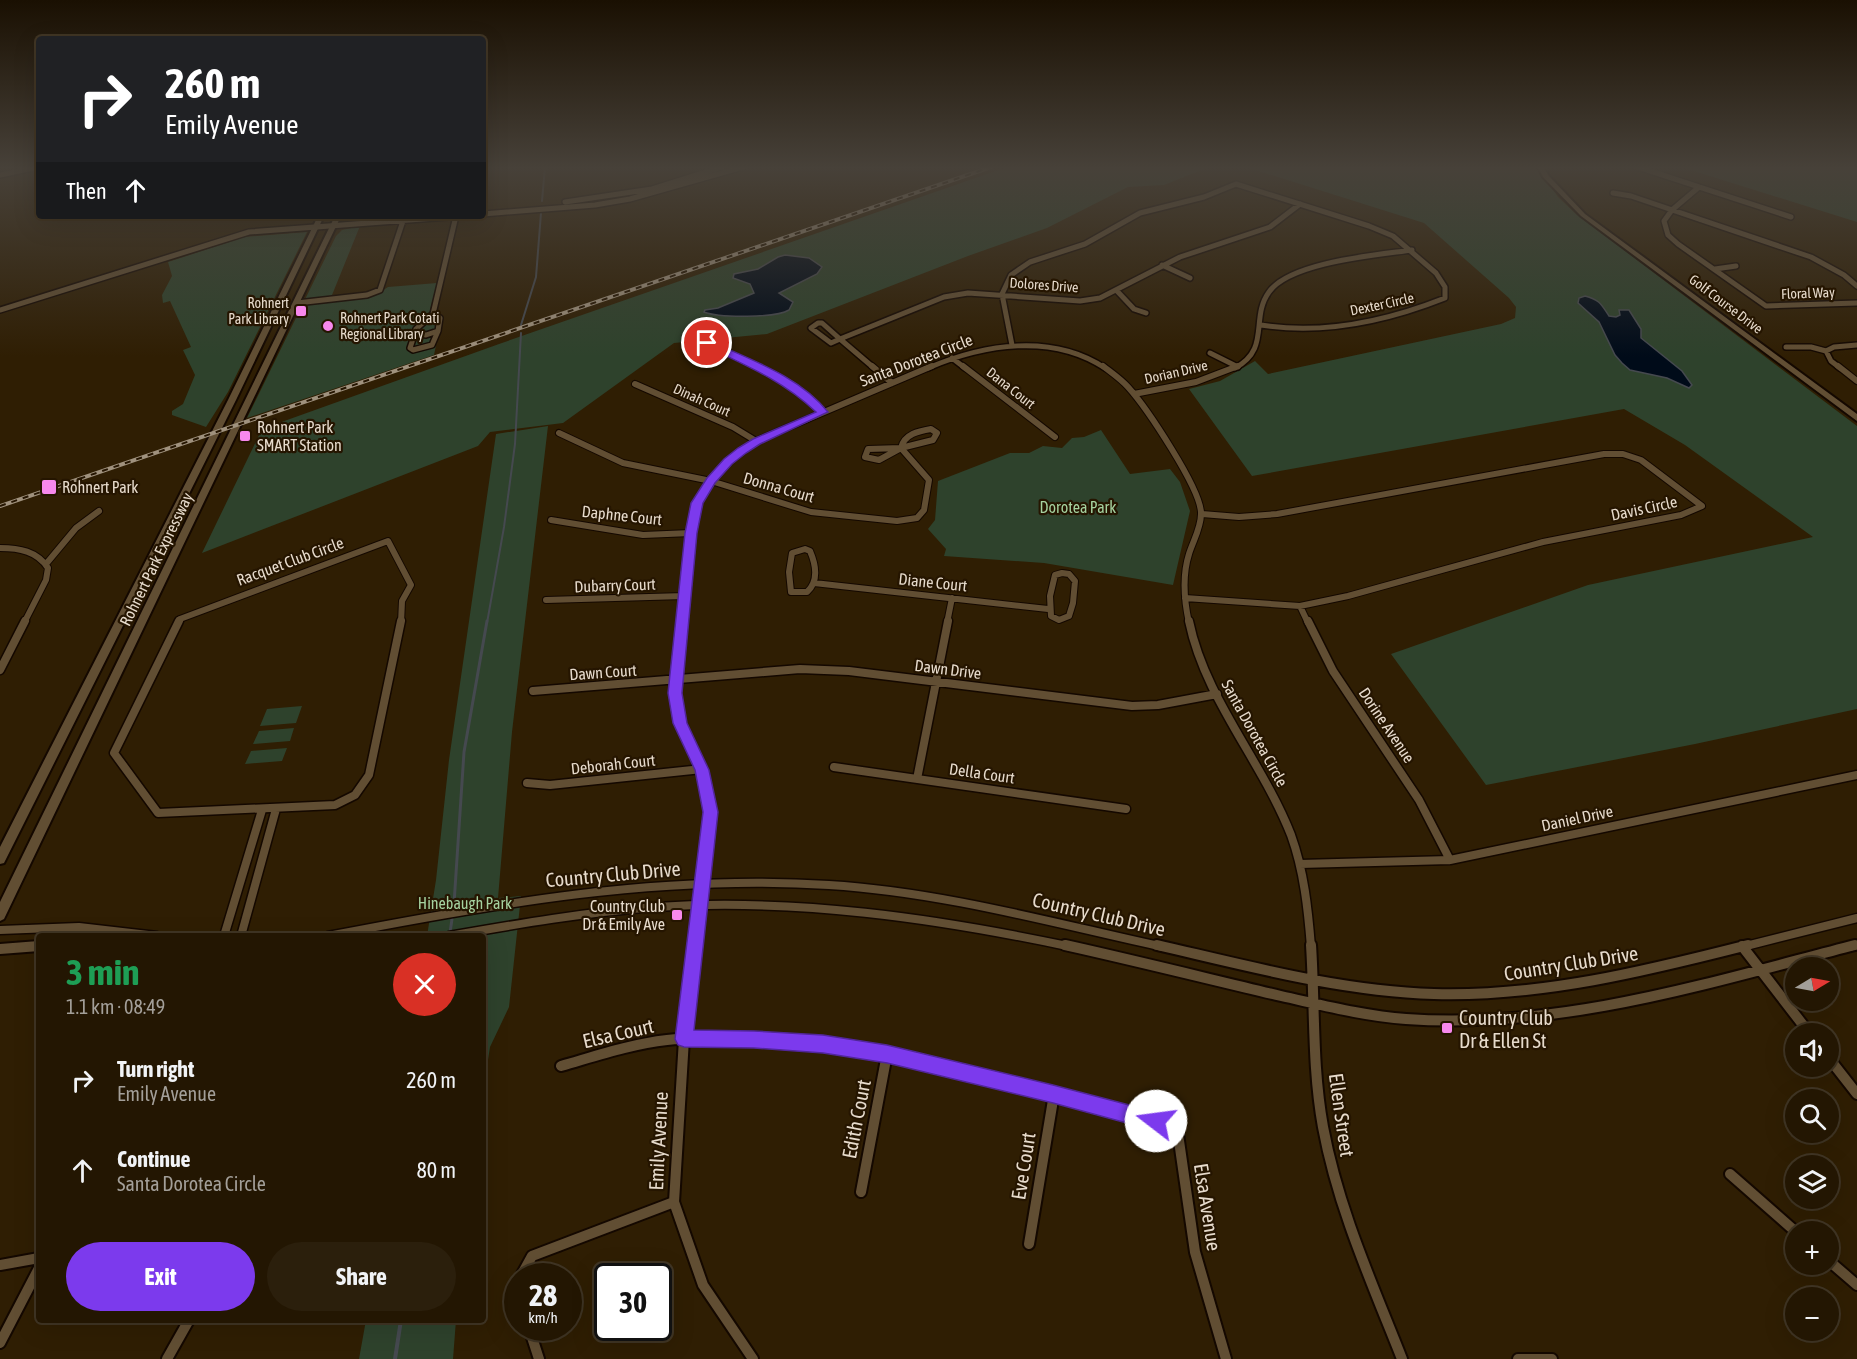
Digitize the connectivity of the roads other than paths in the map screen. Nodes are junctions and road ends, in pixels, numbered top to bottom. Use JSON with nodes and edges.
{"nodes":[{"id":1,"x":241,"y":230,"type":"edge"},
{"id":2,"x":263,"y":230,"type":"edge"},
{"id":3,"x":314,"y":230,"type":"edge"},
{"id":4,"x":332,"y":230,"type":"edge"},
{"id":5,"x":401,"y":230,"type":"edge"},
{"id":6,"x":453,"y":230,"type":"edge"},
{"id":7,"x":1109,"y":230,"type":"edge"},
{"id":8,"x":1260,"y":230,"type":"edge"},
{"id":9,"x":1380,"y":230,"type":"edge"},
{"id":10,"x":1604,"y":230,"type":"edge"},
{"id":11,"x":1667,"y":230,"type":"edge"},
{"id":12,"x":1732,"y":230,"type":"edge"},
{"id":13,"x":1412,"y":250,"type":"junction"},
{"id":14,"x":1162,"y":265,"type":"junction"},
{"id":15,"x":1736,"y":266,"type":"dead end"},
{"id":16,"x":1715,"y":269,"type":"junction"},
{"id":17,"x":1190,"y":278,"type":"dead end"},
{"id":18,"x":1857,"y":286,"type":"edge"},
{"id":19,"x":1117,"y":291,"type":"junction"},
{"id":20,"x":1002,"y":294,"type":"junction"},
{"id":21,"x":297,"y":303,"type":"junction"},
{"id":22,"x":1857,"y":303,"type":"edge"},
{"id":23,"x":0,"y":305,"type":"edge"},
{"id":24,"x":0,"y":310,"type":"edge"},
{"id":25,"x":1146,"y":313,"type":"dead end"},
{"id":26,"x":433,"y":314,"type":"junction"},
{"id":27,"x":1261,"y":326,"type":"junction"},
{"id":28,"x":438,"y":331,"type":"junction"},
{"id":29,"x":415,"y":333,"type":"junction"},
{"id":30,"x":840,"y":339,"type":"junction"},
{"id":31,"x":707,"y":343,"type":"dead end"},
{"id":32,"x":1012,"y":345,"type":"junction"},
{"id":33,"x":1857,"y":345,"type":"edge"},
{"id":34,"x":1786,"y":347,"type":"dead end"},
{"id":35,"x":1826,"y":351,"type":"junction"},
{"id":36,"x":1210,"y":353,"type":"dead end"},
{"id":37,"x":952,"y":358,"type":"junction"},
{"id":38,"x":1238,"y":367,"type":"junction"},
{"id":39,"x":1857,"y":381,"type":"edge"},
{"id":40,"x":892,"y":383,"type":"junction"},
{"id":41,"x":635,"y":384,"type":"dead end"},
{"id":42,"x":1134,"y":394,"type":"junction"},
{"id":43,"x":823,"y":412,"type":"junction"},
{"id":44,"x":1857,"y":418,"type":"edge"},
{"id":45,"x":559,"y":433,"type":"dead end"},
{"id":46,"x":1055,"y":437,"type":"dead end"},
{"id":47,"x":756,"y":441,"type":"junction"},
{"id":48,"x":901,"y":448,"type":"junction"},
{"id":49,"x":711,"y":481,"type":"junction"},
{"id":50,"x":99,"y":511,"type":"dead end"},
{"id":51,"x":1202,"y":514,"type":"junction"},
{"id":52,"x":551,"y":520,"type":"dead end"},
{"id":53,"x":691,"y":533,"type":"junction"},
{"id":54,"x":0,"y":548,"type":"edge"},
{"id":55,"x":46,"y":564,"type":"junction"},
{"id":56,"x":814,"y":583,"type":"junction"},
{"id":57,"x":684,"y":596,"type":"junction"},
{"id":58,"x":952,"y":598,"type":"junction"},
{"id":59,"x":1185,"y":598,"type":"junction"},
{"id":60,"x":546,"y":600,"type":"dead end"},
{"id":61,"x":1300,"y":606,"type":"junction"},
{"id":62,"x":1048,"y":609,"type":"junction"},
{"id":63,"x":0,"y":670,"type":"edge"},
{"id":64,"x":675,"y":680,"type":"junction"},
{"id":65,"x":936,"y":681,"type":"junction"},
{"id":66,"x":533,"y":691,"type":"dead end"},
{"id":67,"x":1217,"y":694,"type":"junction"},
{"id":68,"x":834,"y":767,"type":"dead end"},
{"id":69,"x":702,"y":770,"type":"junction"},
{"id":70,"x":1857,"y":775,"type":"edge"},
{"id":71,"x":917,"y":779,"type":"junction"},
{"id":72,"x":527,"y":783,"type":"dead end"},
{"id":73,"x":276,"y":809,"type":"junction"},
{"id":74,"x":1126,"y":809,"type":"dead end"},
{"id":75,"x":262,"y":810,"type":"junction"},
{"id":76,"x":0,"y":859,"type":"edge"},
{"id":77,"x":1450,"y":860,"type":"junction"},
{"id":78,"x":1300,"y":864,"type":"junction"},
{"id":79,"x":703,"y":884,"type":"junction"},
{"id":80,"x":701,"y":907,"type":"junction"},
{"id":81,"x":0,"y":915,"type":"edge"},
{"id":82,"x":1857,"y":918,"type":"edge"},
{"id":83,"x":0,"y":930,"type":"edge"},
{"id":84,"x":141,"y":933,"type":"edge"},
{"id":85,"x":225,"y":933,"type":"edge"},
{"id":86,"x":242,"y":933,"type":"edge"},
{"id":87,"x":344,"y":933,"type":"edge"},
{"id":88,"x":466,"y":933,"type":"edge"},
{"id":89,"x":1857,"y":945,"type":"edge"},
{"id":90,"x":36,"y":946,"type":"edge"},
{"id":91,"x":1742,"y":946,"type":"junction"},
{"id":92,"x":0,"y":949,"type":"edge"},
{"id":93,"x":1760,"y":969,"type":"junction"},
{"id":94,"x":1313,"y":980,"type":"junction"},
{"id":95,"x":1314,"y":1003,"type":"junction"},
{"id":96,"x":1802,"y":1023,"type":"edge"},
{"id":97,"x":684,"y":1039,"type":"junction"},
{"id":98,"x":887,"y":1054,"type":"junction"},
{"id":99,"x":561,"y":1066,"type":"dead end"},
{"id":100,"x":1839,"y":1071,"type":"edge"},
{"id":101,"x":1053,"y":1094,"type":"junction"},
{"id":102,"x":1857,"y":1094,"type":"edge"},
{"id":103,"x":1730,"y":1174,"type":"dead end"},
{"id":104,"x":861,"y":1191,"type":"dead end"},
{"id":105,"x":674,"y":1202,"type":"junction"},
{"id":106,"x":1785,"y":1222,"type":"edge"},
{"id":107,"x":1029,"y":1244,"type":"dead end"},
{"id":108,"x":36,"y":1259,"type":"edge"},
{"id":109,"x":528,"y":1263,"type":"edge"},
{"id":110,"x":0,"y":1265,"type":"edge"},
{"id":111,"x":1839,"y":1269,"type":"edge"},
{"id":112,"x":36,"y":1274,"type":"edge"},
{"id":113,"x":1857,"y":1285,"type":"edge"},
{"id":114,"x":187,"y":1323,"type":"edge"},
{"id":115,"x":533,"y":1341,"type":"edge"},
{"id":116,"x":0,"y":1343,"type":"edge"},
{"id":117,"x":168,"y":1359,"type":"edge"},
{"id":118,"x":538,"y":1359,"type":"edge"},
{"id":119,"x":753,"y":1359,"type":"edge"},
{"id":120,"x":1226,"y":1359,"type":"edge"},
{"id":121,"x":1402,"y":1359,"type":"edge"},
{"id":122,"x":1518,"y":1359,"type":"edge"},
{"id":123,"x":1552,"y":1359,"type":"edge"}],
"edges":[{"from":1,"to":23,"type":"street"},
{"from":2,"to":24,"type":"street"},
{"from":3,"to":76,"type":"main road","name":"Rohnert Park Expressway"},
{"from":4,"to":21,"type":"main road","name":"Rohnert Park Expressway"},
{"from":5,"to":21,"type":"street"},
{"from":6,"to":26,"type":"street"},
{"from":7,"to":20,"type":"street","name":"Dexter Circle"},
{"from":8,"to":14,"type":"street","name":"Dolores Drive"},
{"from":9,"to":13,"type":"street","name":"Dexter Circle"},
{"from":10,"to":44,"type":"main road","name":"Golf Course Drive"},
{"from":11,"to":16,"type":"street","name":"Floral Way"},
{"from":12,"to":18,"type":"street"},
{"from":13,"to":27,"type":"street","name":"Dorian Drive"},
{"from":13,"to":27,"type":"street","name":"Dexter Circle"},
{"from":14,"to":17,"type":"street"},
{"from":14,"to":19,"type":"street","name":"Dolores Drive"},
{"from":15,"to":16,"type":"street"},
{"from":16,"to":22,"type":"street","name":"Floral Way"},
{"from":19,"to":20,"type":"street","name":"Dolores Drive"},
{"from":19,"to":25,"type":"street"},
{"from":20,"to":30,"type":"street","name":"Dolores Drive"},
{"from":20,"to":32,"type":"street"},
{"from":21,"to":81,"type":"main road","name":"Rohnert Park Expressway"},
{"from":26,"to":28,"type":"street"},
{"from":26,"to":29,"type":"street"},
{"from":27,"to":38,"type":"street","name":"Dorian Drive"},
{"from":28,"to":29,"type":"street"},
{"from":28,"to":29,"type":"street"},
{"from":30,"to":30,"type":"street"},
{"from":30,"to":40,"type":"street"},
{"from":31,"to":43,"type":"street"},
{"from":32,"to":37,"type":"street","name":"Santa Dorotea Circle"},
{"from":32,"to":42,"type":"street","name":"Santa Dorotea Circle"},
{"from":33,"to":35,"type":"street"},
{"from":34,"to":35,"type":"street"},
{"from":35,"to":39,"type":"street"},
{"from":36,"to":38,"type":"street"},
{"from":37,"to":40,"type":"street","name":"Santa Dorotea Circle"},
{"from":37,"to":46,"type":"street","name":"Dana Court"},
{"from":38,"to":42,"type":"street","name":"Dorian Drive"},
{"from":40,"to":43,"type":"street","name":"Santa Dorotea Circle"},
{"from":41,"to":47,"type":"street","name":"Dinah Court"},
{"from":42,"to":51,"type":"street","name":"Santa Dorotea Circle"},
{"from":43,"to":47,"type":"street","name":"Santa Dorotea Circle"},
{"from":45,"to":49,"type":"street","name":"Donna Court"},
{"from":47,"to":49,"type":"street","name":"Santa Dorotea Circle"},
{"from":48,"to":48,"type":"street"},
{"from":48,"to":48,"type":"street"},
{"from":48,"to":49,"type":"street","name":"Donna Court"},
{"from":49,"to":53,"type":"street","name":"Santa Dorotea Circle"},
{"from":50,"to":55,"type":"street"},
{"from":51,"to":59,"type":"street","name":"Santa Dorotea Circle"},
{"from":51,"to":61,"type":"street","name":"Davis Circle"},
{"from":52,"to":53,"type":"street","name":"Daphne Court"},
{"from":53,"to":57,"type":"street","name":"Santa Dorotea Circle"},
{"from":54,"to":55,"type":"street"},
{"from":55,"to":63,"type":"street"},
{"from":56,"to":56,"type":"street","name":"Diane Court"},
{"from":56,"to":58,"type":"street","name":"Diane Court"},
{"from":57,"to":60,"type":"street","name":"Dubarry Court"},
{"from":57,"to":64,"type":"street","name":"Santa Dorotea Circle"},
{"from":58,"to":62,"type":"street","name":"Diane Court"},
{"from":58,"to":65,"type":"street"},
{"from":59,"to":61,"type":"street","name":"Davis Circle"},
{"from":59,"to":67,"type":"street","name":"Santa Dorotea Circle"},
{"from":61,"to":77,"type":"street","name":"Dorine Avenue"},
{"from":62,"to":62,"type":"street","name":"Diane Court"},
{"from":64,"to":65,"type":"street","name":"Dawn Drive"},
{"from":64,"to":66,"type":"street","name":"Dawn Court"},
{"from":64,"to":69,"type":"street","name":"Santa Dorotea Circle"},
{"from":65,"to":67,"type":"street","name":"Dawn Drive"},
{"from":65,"to":71,"type":"street"},
{"from":67,"to":78,"type":"street","name":"Santa Dorotea Circle"},
{"from":68,"to":71,"type":"street","name":"Della Court"},
{"from":69,"to":72,"type":"street","name":"Deborah Court"},
{"from":69,"to":79,"type":"street","name":"Santa Dorotea Circle"},
{"from":70,"to":77,"type":"street","name":"Daniel Drive"},
{"from":71,"to":74,"type":"street","name":"Della Court"},
{"from":73,"to":75,"type":"street","name":"Racquet Club Circle"},
{"from":73,"to":75,"type":"street","name":"Racquet Club Circle"},
{"from":73,"to":86,"type":"street"},
{"from":75,"to":85,"type":"street"},
{"from":77,"to":78,"type":"street","name":"Daniel Drive"},
{"from":78,"to":94,"type":"street","name":"Ellen Street"},
{"from":79,"to":80,"type":"street","name":"Santa Dorotea Circle"},
{"from":79,"to":87,"type":"street","name":"Country Club Drive"},
{"from":79,"to":94,"type":"street","name":"Country Club Drive"},
{"from":80,"to":88,"type":"street","name":"Country Club Drive"},
{"from":80,"to":95,"type":"street","name":"Country Club Drive"},
{"from":80,"to":97,"type":"street","name":"Emily Avenue"},
{"from":82,"to":91,"type":"street","name":"Country Club Drive"},
{"from":83,"to":84,"type":"street"},
{"from":89,"to":93,"type":"street","name":"Country Club Drive"},
{"from":90,"to":92,"type":"street"},
{"from":91,"to":93,"type":"street"},
{"from":91,"to":94,"type":"street","name":"Country Club Drive"},
{"from":93,"to":95,"type":"street","name":"Country Club Drive"},
{"from":93,"to":96,"type":"street"},
{"from":94,"to":95,"type":"street","name":"Ellen Street"},
{"from":95,"to":121,"type":"street","name":"Ellen Street"},
{"from":97,"to":98,"type":"street","name":"Elsa Avenue"},
{"from":97,"to":99,"type":"street","name":"Elsa Court"},
{"from":97,"to":105,"type":"street","name":"Emily Avenue"},
{"from":98,"to":101,"type":"street","name":"Elsa Avenue"},
{"from":98,"to":104,"type":"street","name":"Edith Court"},
{"from":100,"to":102,"type":"street"},
{"from":101,"to":107,"type":"street","name":"Eve Court"},
{"from":101,"to":120,"type":"street","name":"Elsa Avenue"},
{"from":103,"to":106,"type":"street"},
{"from":105,"to":109,"type":"street"},
{"from":105,"to":119,"type":"street","name":"Emily Avenue"},
{"from":108,"to":110,"type":"street"},
{"from":111,"to":113,"type":"street"},
{"from":112,"to":116,"type":"street"},
{"from":114,"to":117,"type":"street"},
{"from":115,"to":118,"type":"street"},
{"from":122,"to":123,"type":"street"}]}
